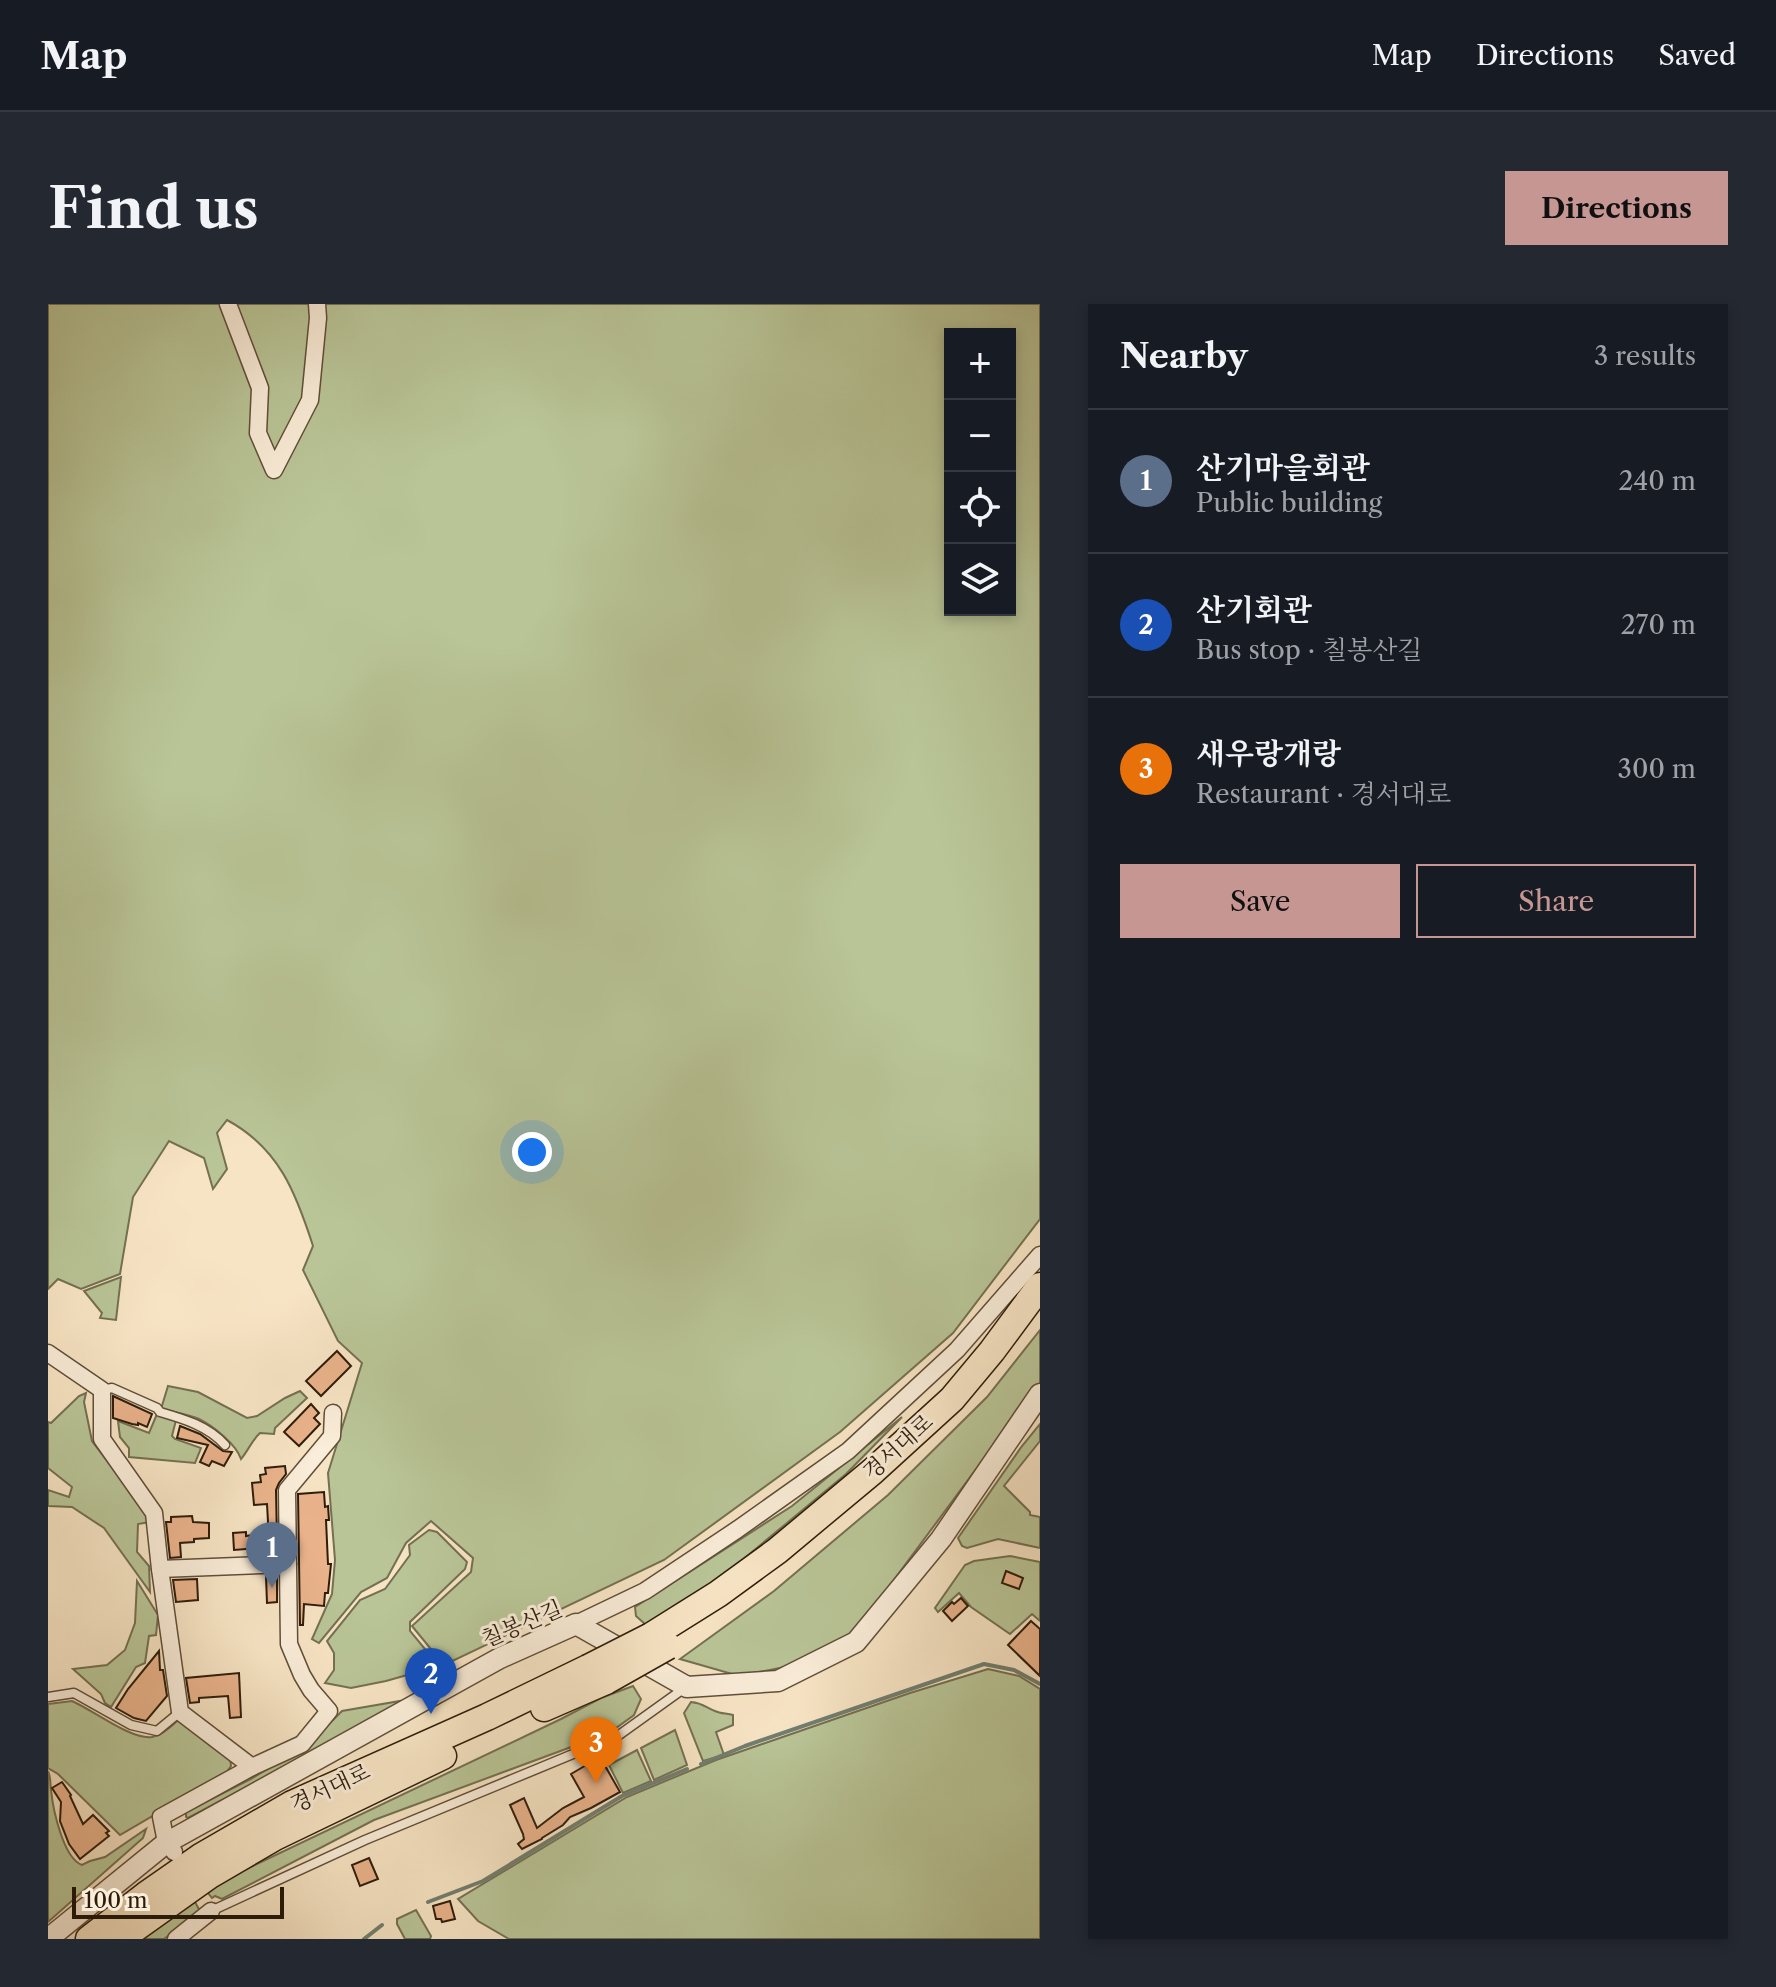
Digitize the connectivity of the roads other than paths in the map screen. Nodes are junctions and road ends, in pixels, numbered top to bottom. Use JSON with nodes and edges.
{"nodes":[{"id":1,"x":228,"y":304,"type":"edge"},
{"id":2,"x":317,"y":304,"type":"edge"},
{"id":3,"x":1040,"y":1255,"type":"edge"},
{"id":4,"x":1040,"y":1286,"type":"edge"},
{"id":5,"x":1040,"y":1313,"type":"edge"},
{"id":6,"x":48,"y":1353,"type":"edge"},
{"id":7,"x":102,"y":1390,"type":"junction"},
{"id":8,"x":1040,"y":1394,"type":"edge"},
{"id":9,"x":333,"y":1413,"type":"dead end"},
{"id":10,"x":225,"y":1445,"type":"dead end"},
{"id":11,"x":288,"y":1564,"type":"junction"},
{"id":12,"x":160,"y":1569,"type":"junction"},
{"id":13,"x":576,"y":1624,"type":"junction"},
{"id":14,"x":660,"y":1641,"type":"junction"},
{"id":15,"x":597,"y":1674,"type":"junction"},
{"id":16,"x":687,"y":1687,"type":"junction"},
{"id":17,"x":48,"y":1697,"type":"edge"},
{"id":18,"x":180,"y":1712,"type":"junction"},
{"id":19,"x":252,"y":1767,"type":"junction"},
{"id":20,"x":171,"y":1847,"type":"junction"},
{"id":21,"x":211,"y":1911,"type":"joint"},
{"id":22,"x":48,"y":1939,"type":"edge"},
{"id":23,"x":89,"y":1939,"type":"edge"},
{"id":24,"x":120,"y":1939,"type":"edge"},
{"id":25,"x":176,"y":1939,"type":"edge"}],
"edges":[{"from":1,"to":2,"type":"street"},
{"from":3,"to":13,"type":"street"},
{"from":4,"to":14,"type":"main road","name":"경서대로"},
{"from":5,"to":14,"type":"main road","name":"경서대로"},
{"from":6,"to":7,"type":"street"},
{"from":7,"to":10,"type":"lane"},
{"from":7,"to":12,"type":"street"},
{"from":8,"to":16,"type":"street"},
{"from":9,"to":11,"type":"street"},
{"from":11,"to":12,"type":"street"},
{"from":11,"to":19,"type":"street"},
{"from":12,"to":18,"type":"street"},
{"from":13,"to":16,"type":"street","name":"칠봉산길"},
{"from":13,"to":20,"type":"street","name":"칠봉산길"},
{"from":14,"to":15,"type":"main road","bridge":true},
{"from":15,"to":23,"type":"main road","name":"경서대로"},
{"from":15,"to":24,"type":"main road","name":"경서대로"},
{"from":16,"to":21,"type":"lane"},
{"from":17,"to":18,"type":"lane"},
{"from":18,"to":19,"type":"street"},
{"from":19,"to":20,"type":"street"},
{"from":20,"to":22,"type":"street","name":"칠봉산길"},
{"from":21,"to":25,"type":"street"}]}
